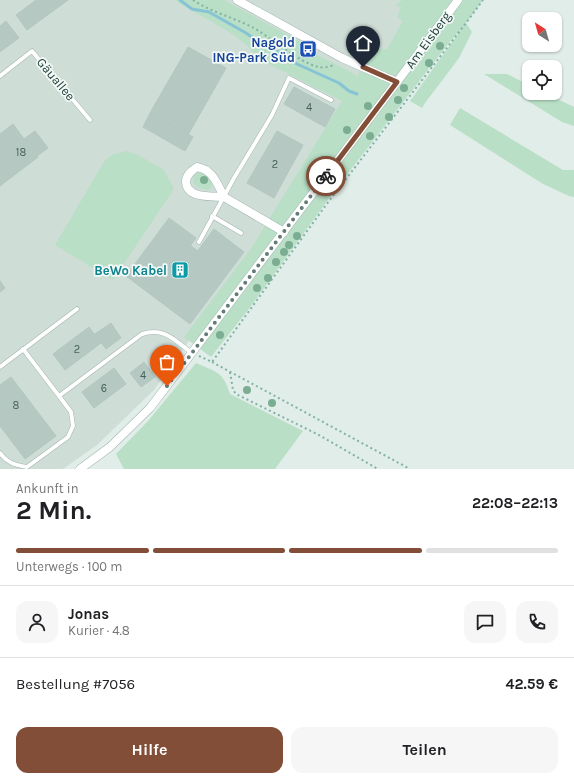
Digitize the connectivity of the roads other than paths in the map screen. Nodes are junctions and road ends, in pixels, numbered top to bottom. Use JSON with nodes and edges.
{"nodes":[{"id":1,"x":237,"y":0,"type":"edge"},
{"id":2,"x":458,"y":0,"type":"edge"},
{"id":3,"x":0,"y":76,"type":"edge"},
{"id":4,"x":397,"y":82,"type":"junction"},
{"id":5,"x":331,"y":100,"type":"dead end"},
{"id":6,"x":90,"y":120,"type":"dead end"},
{"id":7,"x":224,"y":197,"type":"junction"},
{"id":8,"x":212,"y":216,"type":"junction"},
{"id":9,"x":284,"y":232,"type":"junction"},
{"id":10,"x":241,"y":233,"type":"dead end"},
{"id":11,"x":199,"y":242,"type":"dead end"},
{"id":12,"x":77,"y":309,"type":"dead end"},
{"id":13,"x":23,"y":349,"type":"junction"},
{"id":14,"x":192,"y":353,"type":"junction"},
{"id":15,"x":0,"y":367,"type":"edge"},
{"id":16,"x":59,"y":396,"type":"junction"},
{"id":17,"x":0,"y":453,"type":"edge"},
{"id":18,"x":15,"y":467,"type":"edge"},
{"id":19,"x":80,"y":469,"type":"edge"}],
"edges":[{"from":1,"to":4,"type":"street"},
{"from":2,"to":4,"type":"street","name":"Am Eisberg"},
{"from":3,"to":6,"type":"lane","name":"Gäuallee"},
{"from":4,"to":9,"type":"street","name":"Am Eisberg"},
{"from":5,"to":7,"type":"lane"},
{"from":7,"to":7,"type":"street"},
{"from":7,"to":8,"type":"lane"},
{"from":7,"to":9,"type":"street"},
{"from":8,"to":10,"type":"lane"},
{"from":8,"to":11,"type":"lane"},
{"from":9,"to":14,"type":"street","name":"Am Eisberg"},
{"from":12,"to":13,"type":"lane"},
{"from":13,"to":15,"type":"lane"},
{"from":13,"to":16,"type":"lane"},
{"from":14,"to":16,"type":"lane"},
{"from":14,"to":19,"type":"street","name":"Am Eisberg"},
{"from":16,"to":18,"type":"lane"},
{"from":17,"to":18,"type":"lane"}]}
